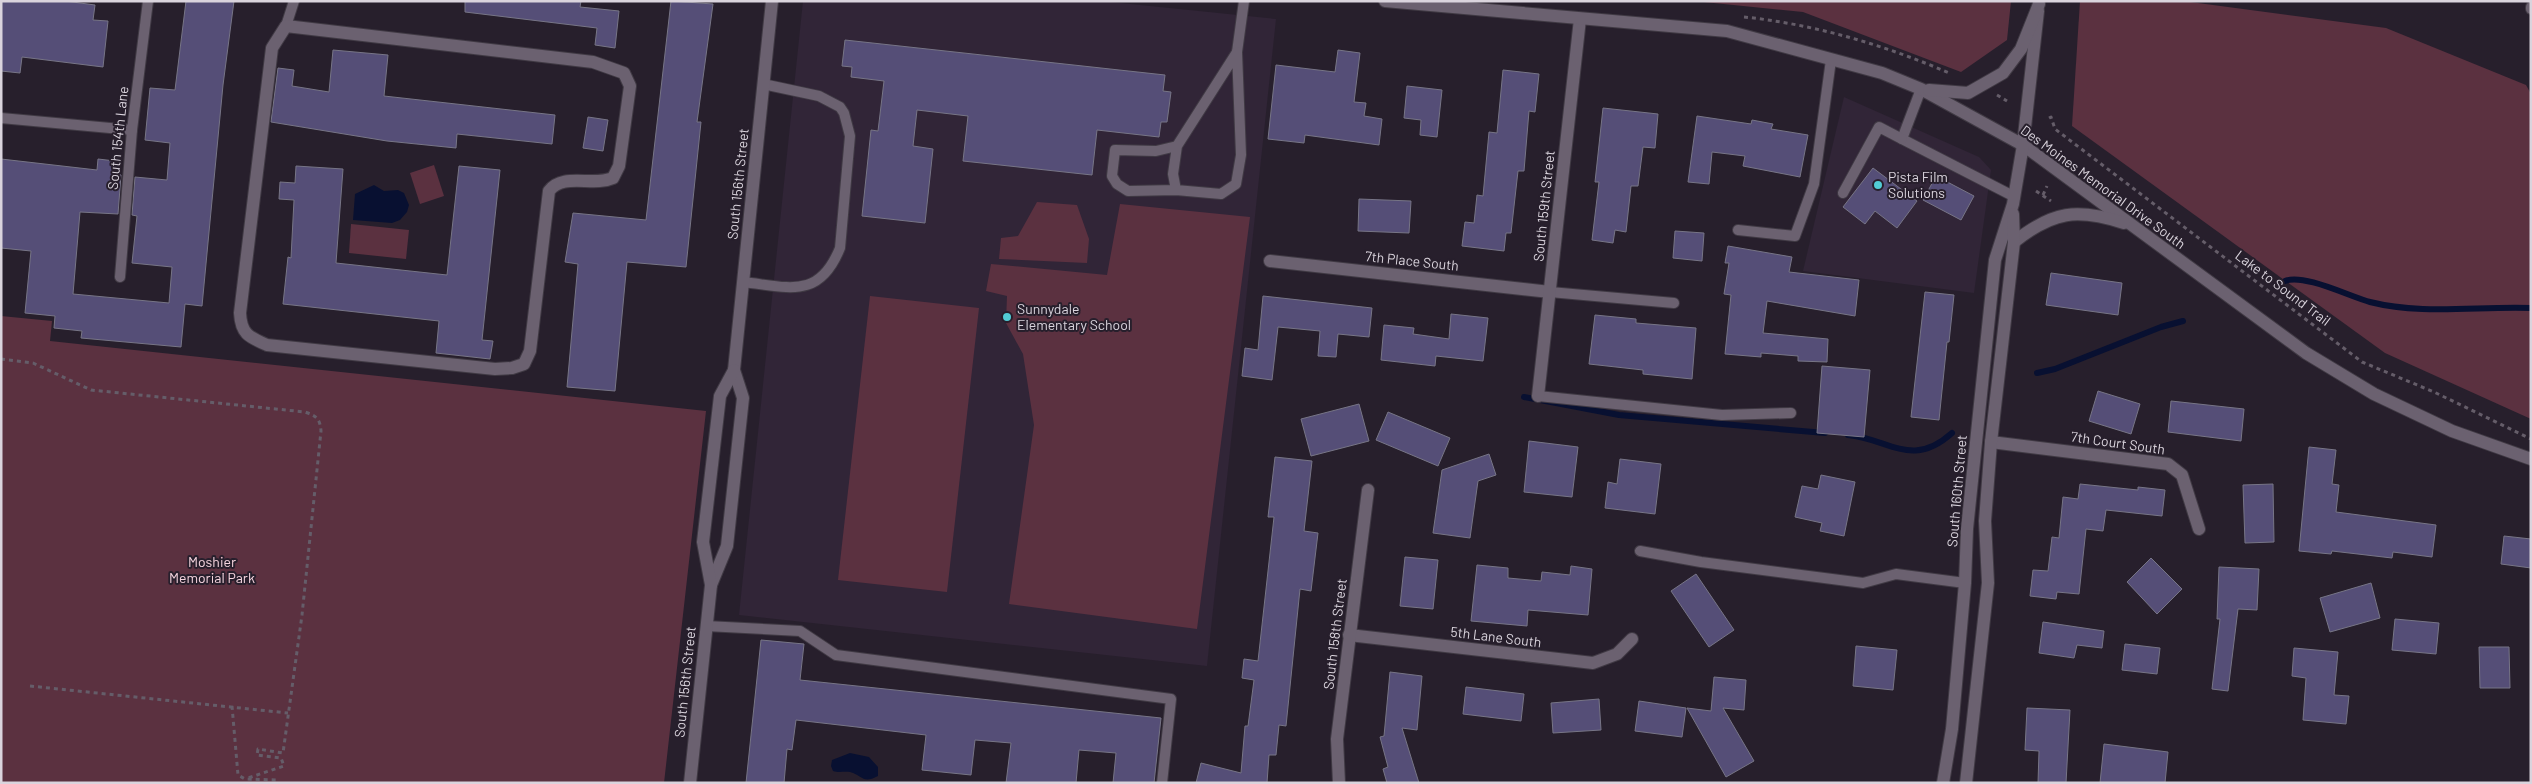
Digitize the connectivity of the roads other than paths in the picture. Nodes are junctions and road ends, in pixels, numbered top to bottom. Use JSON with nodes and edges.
{"nodes":[{"id":1,"x":148,"y":1,"type":"edge"},
{"id":2,"x":294,"y":1,"type":"edge"},
{"id":3,"x":772,"y":1,"type":"edge"},
{"id":4,"x":1244,"y":1,"type":"edge"},
{"id":5,"x":1386,"y":1,"type":"edge"},
{"id":6,"x":1392,"y":2,"type":"edge"},
{"id":7,"x":2039,"y":3,"type":"edge"},
{"id":8,"x":1450,"y":4,"type":"edge"},
{"id":9,"x":1580,"y":19,"type":"junction"},
{"id":10,"x":286,"y":26,"type":"junction"},
{"id":11,"x":1237,"y":52,"type":"junction"},
{"id":12,"x":1831,"y":60,"type":"junction"},
{"id":13,"x":763,"y":84,"type":"junction"},
{"id":14,"x":1921,"y":89,"type":"junction"},
{"id":15,"x":1,"y":118,"type":"edge"},
{"id":16,"x":132,"y":130,"type":"junction"},
{"id":17,"x":1902,"y":139,"type":"junction"},
{"id":18,"x":2023,"y":145,"type":"junction"},
{"id":19,"x":1177,"y":146,"type":"junction"},
{"id":20,"x":1176,"y":190,"type":"junction"},
{"id":21,"x":1843,"y":193,"type":"dead end"},
{"id":22,"x":2014,"y":201,"type":"junction"},
{"id":23,"x":2133,"y":226,"type":"junction"},
{"id":24,"x":1738,"y":230,"type":"dead end"},
{"id":25,"x":2014,"y":242,"type":"junction"},
{"id":26,"x":1270,"y":260,"type":"dead end"},
{"id":27,"x":120,"y":277,"type":"dead end"},
{"id":28,"x":742,"y":282,"type":"junction"},
{"id":29,"x":1550,"y":292,"type":"junction"},
{"id":30,"x":1674,"y":303,"type":"dead end"},
{"id":31,"x":734,"y":370,"type":"junction"},
{"id":32,"x":1538,"y":396,"type":"joint"},
{"id":33,"x":1791,"y":413,"type":"dead end"},
{"id":34,"x":1990,"y":442,"type":"junction"},
{"id":35,"x":2531,"y":459,"type":"edge"},
{"id":36,"x":1368,"y":490,"type":"dead end"},
{"id":37,"x":2198,"y":529,"type":"dead end"},
{"id":38,"x":1640,"y":551,"type":"dead end"},
{"id":39,"x":1965,"y":582,"type":"junction"},
{"id":40,"x":711,"y":585,"type":"junction"},
{"id":41,"x":706,"y":626,"type":"junction"},
{"id":42,"x":1349,"y":635,"type":"junction"},
{"id":43,"x":1632,"y":639,"type":"dead end"},
{"id":44,"x":690,"y":783,"type":"edge"},
{"id":45,"x":1162,"y":783,"type":"edge"},
{"id":46,"x":1339,"y":783,"type":"edge"},
{"id":47,"x":1943,"y":783,"type":"edge"},
{"id":48,"x":1966,"y":783,"type":"edge"}],
"edges":[{"from":1,"to":16,"type":"lane","name":"South 154th Lane"},
{"from":2,"to":10,"type":"lane"},
{"from":3,"to":13,"type":"main road","name":"South 156th Street"},
{"from":4,"to":11,"type":"lane"},
{"from":5,"to":6,"type":"main road","name":"Des Moines Memorial Drive South"},
{"from":6,"to":8,"type":"main road","name":"Des Moines Memorial Drive South"},
{"from":7,"to":14,"type":"main road"},
{"from":7,"to":18,"type":"main road","name":"South 160th Street"},
{"from":8,"to":9,"type":"main road","name":"Des Moines Memorial Drive South"},
{"from":9,"to":12,"type":"main road","name":"Des Moines Memorial Drive South"},
{"from":9,"to":29,"type":"main road","name":"South 159th Street"},
{"from":10,"to":10,"type":"main road"},
{"from":11,"to":19,"type":"lane"},
{"from":11,"to":20,"type":"lane"},
{"from":12,"to":14,"type":"main road","name":"Des Moines Memorial Drive South"},
{"from":12,"to":24,"type":"lane"},
{"from":13,"to":28,"type":"main road","name":"South 156th Street"},
{"from":13,"to":28,"type":"lane"},
{"from":14,"to":17,"type":"lane"},
{"from":14,"to":18,"type":"main road","name":"Des Moines Memorial Drive South"},
{"from":15,"to":16,"type":"lane"},
{"from":16,"to":27,"type":"lane","name":"South 154th Lane"},
{"from":17,"to":21,"type":"lane"},
{"from":17,"to":22,"type":"lane"},
{"from":18,"to":22,"type":"main road","name":"South 160th Street"},
{"from":18,"to":23,"type":"main road","name":"Des Moines Memorial Drive South"},
{"from":19,"to":20,"type":"lane"},
{"from":19,"to":20,"type":"lane"},
{"from":22,"to":25,"type":"main road","name":"South 160th Street"},
{"from":22,"to":39,"type":"main road","name":"South 160th Street"},
{"from":23,"to":25,"type":"main road"},
{"from":23,"to":35,"type":"main road","name":"Des Moines Memorial Drive South"},
{"from":25,"to":34,"type":"main road","name":"South 160th Street"},
{"from":26,"to":29,"type":"main road","name":"7th Place South"},
{"from":28,"to":31,"type":"main road","name":"South 156th Street"},
{"from":29,"to":30,"type":"lane"},
{"from":29,"to":32,"type":"main road","name":"South 159th Street"},
{"from":31,"to":40,"type":"main road","name":"South 156th Street"},
{"from":31,"to":40,"type":"main road","name":"South 156th Street"},
{"from":32,"to":33,"type":"lane"},
{"from":34,"to":37,"type":"main road","name":"7th Court South"},
{"from":34,"to":48,"type":"main road","name":"South 160th Street"},
{"from":36,"to":42,"type":"main road","name":"South 158th Street"},
{"from":38,"to":39,"type":"lane"},
{"from":39,"to":47,"type":"main road","name":"South 160th Street"},
{"from":40,"to":41,"type":"main road","name":"South 156th Street"},
{"from":41,"to":44,"type":"main road","name":"South 156th Street"},
{"from":41,"to":45,"type":"lane"},
{"from":42,"to":43,"type":"main road","name":"5th Lane South"},
{"from":42,"to":46,"type":"main road","name":"South 158th Street"}]}
